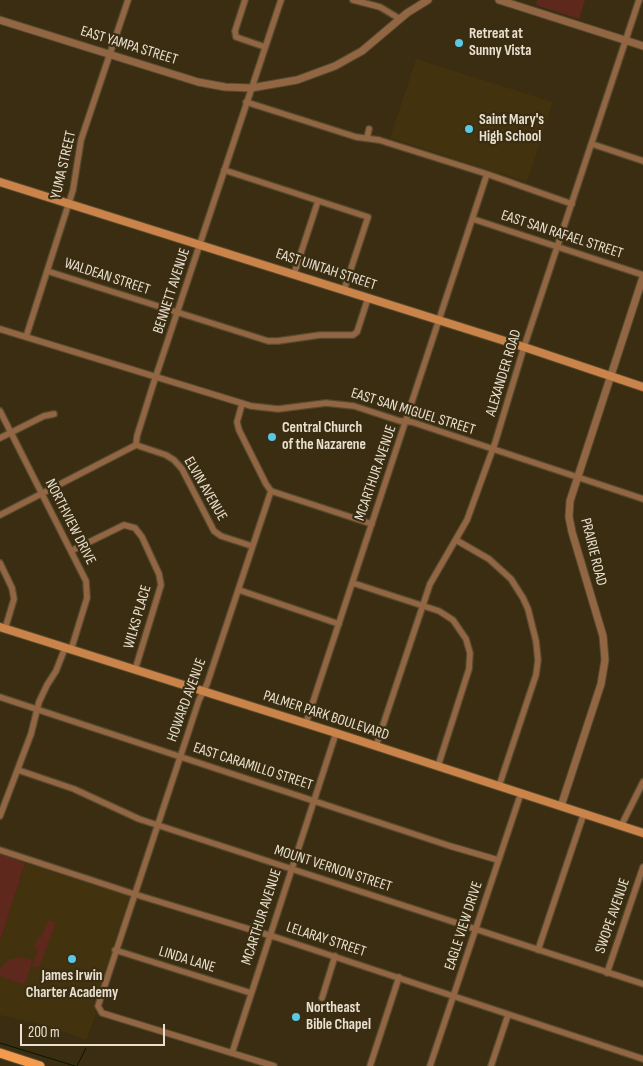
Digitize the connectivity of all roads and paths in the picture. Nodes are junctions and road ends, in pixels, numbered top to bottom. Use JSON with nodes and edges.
{"nodes":[{"id":1,"x":128,"y":0,"type":"edge"},
{"id":2,"x":245,"y":0,"type":"edge"},
{"id":3,"x":280,"y":0,"type":"edge"},
{"id":4,"x":353,"y":0,"type":"edge"},
{"id":5,"x":428,"y":0,"type":"edge"},
{"id":6,"x":499,"y":0,"type":"edge"},
{"id":7,"x":639,"y":0,"type":"edge"},
{"id":8,"x":400,"y":19,"type":"junction"},
{"id":9,"x":0,"y":20,"type":"edge"},
{"id":10,"x":626,"y":41,"type":"junction"},
{"id":11,"x":643,"y":46,"type":"edge"},
{"id":12,"x":265,"y":47,"type":"junction"},
{"id":13,"x":110,"y":55,"type":"junction"},
{"id":14,"x":251,"y":88,"type":"junction"},
{"id":15,"x":246,"y":102,"type":"junction"},
{"id":16,"x":369,"y":129,"type":"dead end"},
{"id":17,"x":368,"y":138,"type":"junction"},
{"id":18,"x":592,"y":144,"type":"junction"},
{"id":19,"x":643,"y":161,"type":"edge"},
{"id":20,"x":224,"y":170,"type":"junction"},
{"id":21,"x":487,"y":174,"type":"junction"},
{"id":22,"x":0,"y":182,"type":"edge"},
{"id":23,"x":318,"y":201,"type":"junction"},
{"id":24,"x":68,"y":204,"type":"junction"},
{"id":25,"x":572,"y":204,"type":"junction"},
{"id":26,"x":473,"y":220,"type":"junction"},
{"id":27,"x":200,"y":245,"type":"junction"},
{"id":28,"x":558,"y":247,"type":"junction"},
{"id":29,"x":47,"y":271,"type":"junction"},
{"id":30,"x":294,"y":274,"type":"junction"},
{"id":31,"x":643,"y":276,"type":"edge"},
{"id":32,"x":344,"y":290,"type":"junction"},
{"id":33,"x":368,"y":298,"type":"junction"},
{"id":34,"x":178,"y":313,"type":"junction"},
{"id":35,"x":439,"y":320,"type":"junction"},
{"id":36,"x":0,"y":329,"type":"edge"},
{"id":37,"x":26,"y":337,"type":"junction"},
{"id":38,"x":524,"y":347,"type":"junction"},
{"id":39,"x":610,"y":376,"type":"junction"},
{"id":40,"x":156,"y":377,"type":"junction"},
{"id":41,"x":643,"y":387,"type":"edge"},
{"id":42,"x":242,"y":404,"type":"junction"},
{"id":43,"x":0,"y":410,"type":"edge"},
{"id":44,"x":54,"y":414,"type":"dead end"},
{"id":45,"x":406,"y":422,"type":"junction"},
{"id":46,"x":11,"y":432,"type":"junction"},
{"id":47,"x":0,"y":438,"type":"edge"},
{"id":48,"x":136,"y":445,"type":"junction"},
{"id":49,"x":493,"y":449,"type":"junction"},
{"id":50,"x":577,"y":476,"type":"junction"},
{"id":51,"x":271,"y":490,"type":"junction"},
{"id":52,"x":41,"y":494,"type":"junction"},
{"id":53,"x":643,"y":498,"type":"edge"},
{"id":54,"x":0,"y":515,"type":"edge"},
{"id":55,"x":372,"y":524,"type":"junction"},
{"id":56,"x":456,"y":540,"type":"junction"},
{"id":57,"x":252,"y":546,"type":"junction"},
{"id":58,"x":71,"y":551,"type":"junction"},
{"id":59,"x":0,"y":563,"type":"edge"},
{"id":60,"x":353,"y":583,"type":"junction"},
{"id":61,"x":239,"y":590,"type":"junction"},
{"id":62,"x":422,"y":605,"type":"junction"},
{"id":63,"x":339,"y":624,"type":"junction"},
{"id":64,"x":3,"y":628,"type":"edge"},
{"id":65,"x":68,"y":649,"type":"junction"},
{"id":66,"x":135,"y":670,"type":"junction"},
{"id":67,"x":203,"y":691,"type":"junction"},
{"id":68,"x":0,"y":696,"type":"edge"},
{"id":69,"x":37,"y":709,"type":"junction"},
{"id":70,"x":306,"y":723,"type":"junction"},
{"id":71,"x":336,"y":732,"type":"junction"},
{"id":72,"x":376,"y":746,"type":"junction"},
{"id":73,"x":180,"y":756,"type":"junction"},
{"id":74,"x":438,"y":766,"type":"junction"},
{"id":75,"x":18,"y":770,"type":"junction"},
{"id":76,"x":643,"y":782,"type":"edge"},
{"id":77,"x":499,"y":786,"type":"junction"},
{"id":78,"x":521,"y":793,"type":"junction"},
{"id":79,"x":313,"y":800,"type":"junction"},
{"id":80,"x":561,"y":806,"type":"junction"},
{"id":81,"x":584,"y":813,"type":"junction"},
{"id":82,"x":0,"y":816,"type":"edge"},
{"id":83,"x":157,"y":824,"type":"junction"},
{"id":84,"x":620,"y":826,"type":"junction"},
{"id":85,"x":643,"y":833,"type":"edge"},
{"id":86,"x":0,"y":850,"type":"edge"},
{"id":87,"x":498,"y":860,"type":"junction"},
{"id":88,"x":643,"y":867,"type":"edge"},
{"id":89,"x":291,"y":868,"type":"junction"},
{"id":90,"x":134,"y":894,"type":"junction"},
{"id":91,"x":475,"y":930,"type":"junction"},
{"id":92,"x":269,"y":935,"type":"junction"},
{"id":93,"x":115,"y":950,"type":"junction"},
{"id":94,"x":538,"y":950,"type":"junction"},
{"id":95,"x":335,"y":956,"type":"junction"},
{"id":96,"x":608,"y":973,"type":"junction"},
{"id":97,"x":399,"y":977,"type":"junction"},
{"id":98,"x":643,"y":984,"type":"edge"},
{"id":99,"x":251,"y":993,"type":"junction"},
{"id":100,"x":453,"y":996,"type":"junction"},
{"id":101,"x":322,"y":998,"type":"dead end"},
{"id":102,"x":508,"y":1015,"type":"junction"},
{"id":103,"x":232,"y":1053,"type":"junction"},
{"id":104,"x":0,"y":1054,"type":"edge"},
{"id":105,"x":643,"y":1059,"type":"edge"},
{"id":106,"x":40,"y":1066,"type":"edge"},
{"id":107,"x":274,"y":1066,"type":"edge"},
{"id":108,"x":370,"y":1066,"type":"edge"},
{"id":109,"x":430,"y":1066,"type":"edge"},
{"id":110,"x":491,"y":1066,"type":"edge"}],
"edges":[{"from":1,"to":13,"type":"street","name":"YUMA STREET"},
{"from":2,"to":12,"type":"street"},
{"from":3,"to":12,"type":"street","name":"BENNETT AVENUE"},
{"from":4,"to":8,"type":"street"},
{"from":5,"to":8,"type":"street","name":"EAST YAMPA STREET"},
{"from":6,"to":10,"type":"street"},
{"from":7,"to":10,"type":"street","name":"ALEXANDER ROAD"},
{"from":8,"to":14,"type":"street","name":"EAST YAMPA STREET"},
{"from":9,"to":13,"type":"street","name":"EAST YAMPA STREET"},
{"from":10,"to":11,"type":"street"},
{"from":10,"to":18,"type":"street","name":"ALEXANDER ROAD"},
{"from":12,"to":14,"type":"street","name":"BENNETT AVENUE"},
{"from":13,"to":14,"type":"street","name":"EAST YAMPA STREET"},
{"from":13,"to":24,"type":"street","name":"YUMA STREET"},
{"from":14,"to":15,"type":"street","name":"BENNETT AVENUE"},
{"from":15,"to":17,"type":"street"},
{"from":15,"to":20,"type":"street","name":"BENNETT AVENUE"},
{"from":16,"to":17,"type":"street"},
{"from":17,"to":21,"type":"street"},
{"from":18,"to":19,"type":"street"},
{"from":18,"to":25,"type":"street","name":"ALEXANDER ROAD"},
{"from":20,"to":23,"type":"street"},
{"from":20,"to":27,"type":"street","name":"BENNETT AVENUE"},
{"from":21,"to":25,"type":"street"},
{"from":21,"to":26,"type":"street","name":"MCARTHUR AVENUE"},
{"from":22,"to":24,"type":"main road","name":"EAST UINTAH STREET"},
{"from":23,"to":30,"type":"street"},
{"from":23,"to":32,"type":"street"},
{"from":24,"to":27,"type":"main road","name":"EAST UINTAH STREET"},
{"from":24,"to":29,"type":"street","name":"YUMA STREET"},
{"from":25,"to":28,"type":"street","name":"ALEXANDER ROAD"},
{"from":26,"to":28,"type":"street","name":"EAST SAN RAFAEL STREET"},
{"from":26,"to":35,"type":"street","name":"MCARTHUR AVENUE"},
{"from":27,"to":30,"type":"main road","name":"EAST UINTAH STREET"},
{"from":27,"to":34,"type":"street","name":"BENNETT AVENUE"},
{"from":28,"to":31,"type":"street","name":"EAST SAN RAFAEL STREET"},
{"from":28,"to":38,"type":"street","name":"ALEXANDER ROAD"},
{"from":29,"to":34,"type":"street","name":"WALDEAN STREET"},
{"from":29,"to":37,"type":"street","name":"YUMA STREET"},
{"from":30,"to":32,"type":"main road","name":"EAST UINTAH STREET"},
{"from":31,"to":39,"type":"street","name":"PRAIRIE ROAD"},
{"from":32,"to":33,"type":"main road","name":"EAST UINTAH STREET"},
{"from":33,"to":34,"type":"street","name":"WALDEAN STREET"},
{"from":33,"to":35,"type":"main road","name":"EAST UINTAH STREET"},
{"from":34,"to":40,"type":"street","name":"BENNETT AVENUE"},
{"from":35,"to":38,"type":"main road","name":"EAST UINTAH STREET"},
{"from":35,"to":45,"type":"street","name":"MCARTHUR AVENUE"},
{"from":36,"to":37,"type":"street","name":"EAST SAN MIGUEL STREET"},
{"from":37,"to":40,"type":"street","name":"EAST SAN MIGUEL STREET"},
{"from":38,"to":39,"type":"main road","name":"EAST UINTAH STREET"},
{"from":38,"to":49,"type":"street","name":"ALEXANDER ROAD"},
{"from":39,"to":41,"type":"main road","name":"EAST UINTAH STREET"},
{"from":39,"to":50,"type":"street","name":"PRAIRIE ROAD"},
{"from":40,"to":42,"type":"street","name":"EAST SAN MIGUEL STREET"},
{"from":40,"to":48,"type":"street","name":"BENNETT AVENUE"},
{"from":42,"to":45,"type":"street","name":"EAST SAN MIGUEL STREET"},
{"from":42,"to":51,"type":"street"},
{"from":43,"to":46,"type":"street","name":"NORTHVIEW DRIVE"},
{"from":44,"to":46,"type":"street"},
{"from":45,"to":49,"type":"street","name":"EAST SAN MIGUEL STREET"},
{"from":45,"to":55,"type":"street","name":"MCARTHUR AVENUE"},
{"from":46,"to":47,"type":"street"},
{"from":46,"to":52,"type":"street","name":"NORTHVIEW DRIVE"},
{"from":48,"to":52,"type":"street"},
{"from":48,"to":57,"type":"street","name":"ELVIN AVENUE"},
{"from":49,"to":50,"type":"street","name":"EAST SAN MIGUEL STREET"},
{"from":49,"to":56,"type":"street","name":"ALEXANDER ROAD"},
{"from":50,"to":53,"type":"street","name":"EAST SAN MIGUEL STREET"},
{"from":50,"to":80,"type":"street","name":"PRAIRIE ROAD"},
{"from":51,"to":55,"type":"street"},
{"from":51,"to":57,"type":"street","name":"HOWARD AVENUE"},
{"from":52,"to":54,"type":"street"},
{"from":52,"to":58,"type":"street","name":"NORTHVIEW DRIVE"},
{"from":55,"to":60,"type":"street","name":"MCARTHUR AVENUE"},
{"from":56,"to":62,"type":"street","name":"ALEXANDER ROAD"},
{"from":56,"to":77,"type":"street"},
{"from":57,"to":61,"type":"street","name":"HOWARD AVENUE"},
{"from":58,"to":65,"type":"street","name":"NORTHVIEW DRIVE"},
{"from":58,"to":66,"type":"street","name":"WILKS PLACE"},
{"from":59,"to":64,"type":"street"},
{"from":60,"to":62,"type":"street"},
{"from":60,"to":63,"type":"street","name":"MCARTHUR AVENUE"},
{"from":61,"to":63,"type":"street"},
{"from":61,"to":67,"type":"street","name":"HOWARD AVENUE"},
{"from":62,"to":72,"type":"street","name":"ALEXANDER ROAD"},
{"from":62,"to":74,"type":"street"},
{"from":63,"to":70,"type":"street","name":"MCARTHUR AVENUE"},
{"from":64,"to":65,"type":"main road","name":"PALMER PARK BOULEVARD"},
{"from":65,"to":66,"type":"main road","name":"PALMER PARK BOULEVARD"},
{"from":65,"to":69,"type":"street","name":"NORTHVIEW DRIVE"},
{"from":66,"to":67,"type":"main road","name":"PALMER PARK BOULEVARD"},
{"from":67,"to":70,"type":"main road","name":"PALMER PARK BOULEVARD"},
{"from":67,"to":73,"type":"street","name":"HOWARD AVENUE"},
{"from":68,"to":69,"type":"street","name":"EAST CARAMILLO STREET"},
{"from":69,"to":73,"type":"street","name":"EAST CARAMILLO STREET"},
{"from":69,"to":75,"type":"street","name":"NORTHVIEW DRIVE"},
{"from":70,"to":71,"type":"main road","name":"PALMER PARK BOULEVARD"},
{"from":71,"to":72,"type":"main road","name":"PALMER PARK BOULEVARD"},
{"from":71,"to":79,"type":"street","name":"MCARTHUR AVENUE"},
{"from":72,"to":74,"type":"main road","name":"PALMER PARK BOULEVARD"},
{"from":73,"to":79,"type":"street","name":"EAST CARAMILLO STREET"},
{"from":73,"to":83,"type":"street","name":"HOWARD AVENUE"},
{"from":74,"to":77,"type":"main road","name":"PALMER PARK BOULEVARD"},
{"from":75,"to":82,"type":"street","name":"NORTHVIEW DRIVE"},
{"from":75,"to":83,"type":"street","name":"MOUNT VERNON STREET"},
{"from":76,"to":84,"type":"street"},
{"from":77,"to":78,"type":"main road","name":"PALMER PARK BOULEVARD"},
{"from":78,"to":80,"type":"main road","name":"PALMER PARK BOULEVARD"},
{"from":78,"to":87,"type":"street","name":"EAGLE VIEW DRIVE"},
{"from":79,"to":87,"type":"street","name":"EAST CARAMILLO STREET"},
{"from":79,"to":89,"type":"street","name":"MCARTHUR AVENUE"},
{"from":80,"to":81,"type":"main road","name":"PALMER PARK BOULEVARD"},
{"from":81,"to":84,"type":"main road","name":"PALMER PARK BOULEVARD"},
{"from":81,"to":94,"type":"street"},
{"from":83,"to":89,"type":"street","name":"MOUNT VERNON STREET"},
{"from":83,"to":90,"type":"street","name":"HOWARD AVENUE"},
{"from":84,"to":85,"type":"main road","name":"PALMER PARK BOULEVARD"},
{"from":86,"to":90,"type":"street","name":"LELARAY STREET"},
{"from":87,"to":91,"type":"street","name":"EAGLE VIEW DRIVE"},
{"from":88,"to":96,"type":"street","name":"SWOPE AVENUE"},
{"from":89,"to":91,"type":"street","name":"MOUNT VERNON STREET"},
{"from":89,"to":92,"type":"street","name":"MCARTHUR AVENUE"},
{"from":90,"to":92,"type":"street","name":"LELARAY STREET"},
{"from":90,"to":93,"type":"street","name":"HOWARD AVENUE"},
{"from":91,"to":94,"type":"street","name":"MOUNT VERNON STREET"},
{"from":91,"to":100,"type":"street","name":"EAGLE VIEW DRIVE"},
{"from":92,"to":95,"type":"street","name":"LELARAY STREET"},
{"from":92,"to":99,"type":"street","name":"MCARTHUR AVENUE"},
{"from":93,"to":99,"type":"street","name":"LINDA LANE"},
{"from":93,"to":103,"type":"street","name":"HOWARD AVENUE"},
{"from":94,"to":96,"type":"street","name":"MOUNT VERNON STREET"},
{"from":95,"to":97,"type":"street","name":"LELARAY STREET"},
{"from":95,"to":101,"type":"street"},
{"from":96,"to":98,"type":"street","name":"MOUNT VERNON STREET"},
{"from":97,"to":100,"type":"street","name":"LELARAY STREET"},
{"from":97,"to":108,"type":"street"},
{"from":99,"to":103,"type":"street","name":"MCARTHUR AVENUE"},
{"from":100,"to":102,"type":"street","name":"LELARAY STREET"},
{"from":100,"to":109,"type":"street","name":"EAGLE VIEW DRIVE"},
{"from":102,"to":105,"type":"street","name":"LELARAY STREET"},
{"from":102,"to":110,"type":"street"},
{"from":103,"to":107,"type":"street"},
{"from":104,"to":106,"type":"main road"}]}
